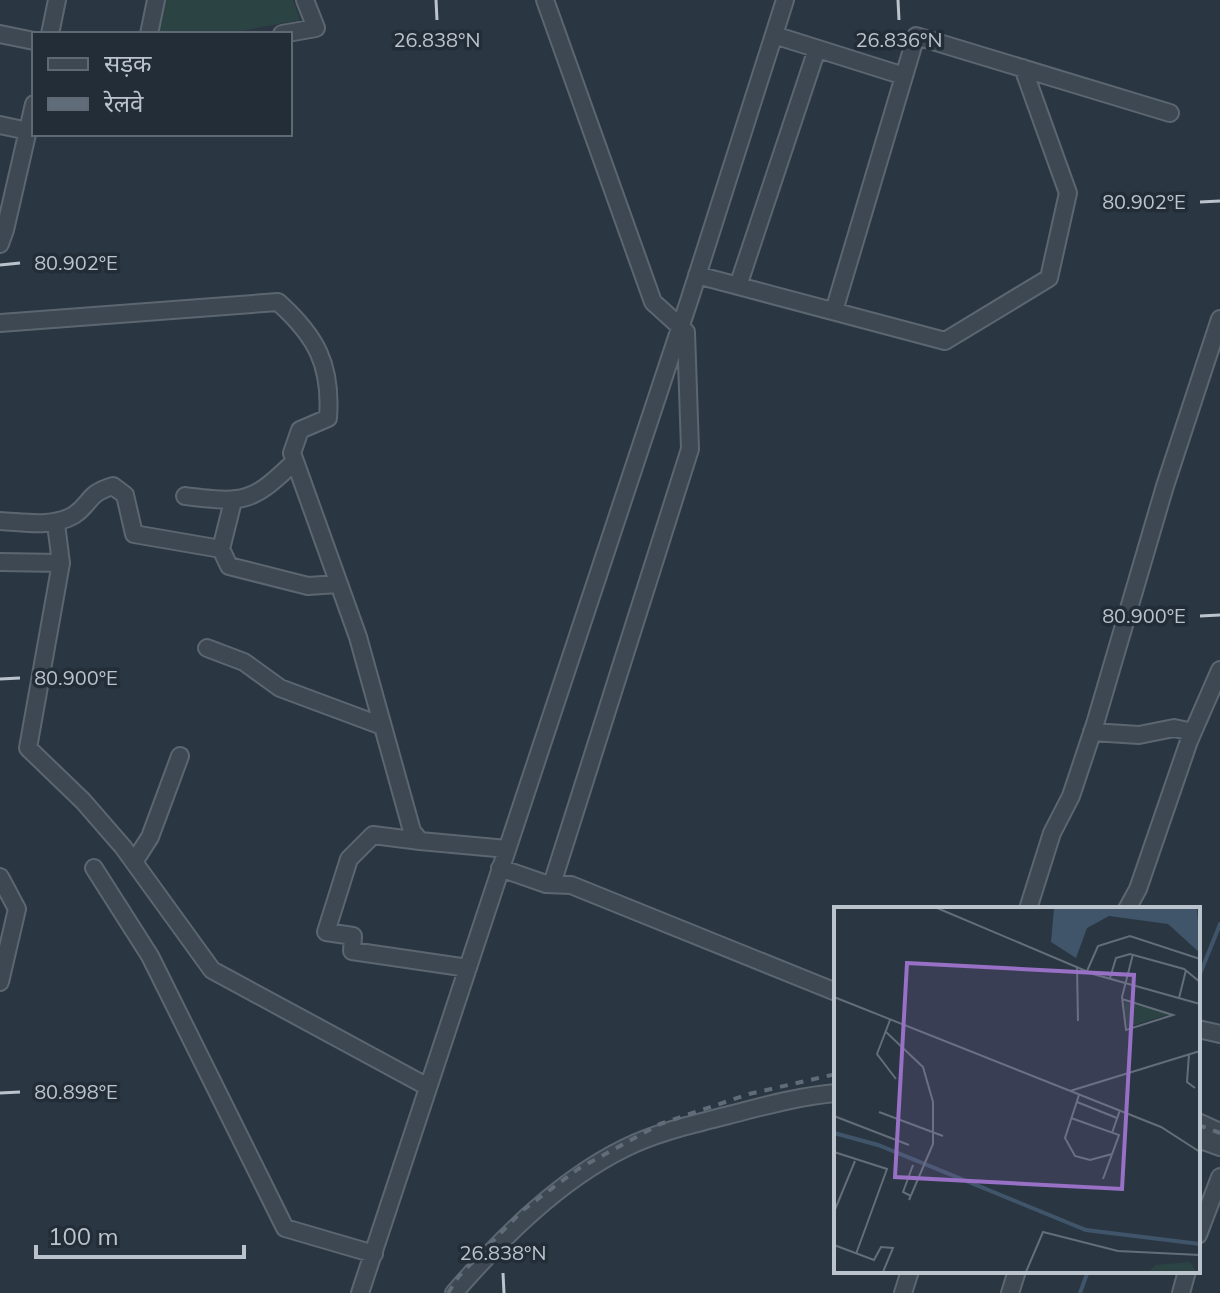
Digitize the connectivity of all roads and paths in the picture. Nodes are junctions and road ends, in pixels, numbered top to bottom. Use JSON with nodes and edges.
{"nodes":[{"id":1,"x":57,"y":0,"type":"edge"},
{"id":2,"x":156,"y":0,"type":"edge"},
{"id":3,"x":305,"y":0,"type":"edge"},
{"id":4,"x":545,"y":0,"type":"edge"},
{"id":5,"x":785,"y":0,"type":"edge"},
{"id":6,"x":50,"y":32,"type":"edge"},
{"id":7,"x":149,"y":32,"type":"edge"},
{"id":8,"x":292,"y":32,"type":"edge"},
{"id":9,"x":0,"y":34,"type":"edge"},
{"id":10,"x":774,"y":35,"type":"junction"},
{"id":11,"x":32,"y":41,"type":"edge"},
{"id":12,"x":817,"y":49,"type":"junction"},
{"id":13,"x":1023,"y":68,"type":"junction"},
{"id":14,"x":904,"y":76,"type":"junction"},
{"id":15,"x":32,"y":113,"type":"edge"},
{"id":16,"x":1170,"y":113,"type":"dead end"},
{"id":17,"x":0,"y":125,"type":"edge"},
{"id":18,"x":28,"y":131,"type":"junction"},
{"id":19,"x":0,"y":244,"type":"edge"},
{"id":20,"x":697,"y":275,"type":"junction"},
{"id":21,"x":738,"y":286,"type":"junction"},
{"id":22,"x":834,"y":311,"type":"junction"},
{"id":23,"x":1220,"y":319,"type":"edge"},
{"id":24,"x":0,"y":323,"type":"edge"},
{"id":25,"x":681,"y":326,"type":"junction"},
{"id":26,"x":295,"y":461,"type":"junction"},
{"id":27,"x":185,"y":496,"type":"dead end"},
{"id":28,"x":233,"y":501,"type":"junction"},
{"id":29,"x":0,"y":521,"type":"edge"},
{"id":30,"x":56,"y":524,"type":"junction"},
{"id":31,"x":221,"y":549,"type":"junction"},
{"id":32,"x":0,"y":562,"type":"edge"},
{"id":33,"x":61,"y":563,"type":"junction"},
{"id":34,"x":338,"y":584,"type":"junction"},
{"id":35,"x":207,"y":648,"type":"dead end"},
{"id":36,"x":1220,"y":670,"type":"edge"},
{"id":37,"x":382,"y":726,"type":"junction"},
{"id":38,"x":1092,"y":732,"type":"junction"},
{"id":39,"x":1193,"y":732,"type":"junction"},
{"id":40,"x":180,"y":756,"type":"dead end"},
{"id":41,"x":420,"y":841,"type":"junction"},
{"id":42,"x":507,"y":849,"type":"junction"},
{"id":43,"x":134,"y":862,"type":"junction"},
{"id":44,"x":94,"y":868,"type":"dead end"},
{"id":45,"x":500,"y":868,"type":"junction"},
{"id":46,"x":0,"y":877,"type":"edge"},
{"id":47,"x":552,"y":884,"type":"junction"},
{"id":48,"x":1029,"y":907,"type":"edge"},
{"id":49,"x":1128,"y":907,"type":"edge"},
{"id":50,"x":468,"y":968,"type":"junction"},
{"id":51,"x":0,"y":979,"type":"edge"},
{"id":52,"x":834,"y":991,"type":"edge"},
{"id":53,"x":1200,"y":1029,"type":"edge"},
{"id":54,"x":1220,"y":1034,"type":"edge"},
{"id":55,"x":428,"y":1087,"type":"junction"},
{"id":56,"x":834,"y":1093,"type":"edge"},
{"id":57,"x":1200,"y":1123,"type":"edge"},
{"id":58,"x":1220,"y":1132,"type":"edge"},
{"id":59,"x":1200,"y":1140,"type":"edge"},
{"id":60,"x":1220,"y":1147,"type":"edge"},
{"id":61,"x":1220,"y":1177,"type":"edge"},
{"id":62,"x":1208,"y":1212,"type":"edge"},
{"id":63,"x":1200,"y":1230,"type":"edge"},
{"id":64,"x":374,"y":1254,"type":"junction"},
{"id":65,"x":909,"y":1273,"type":"edge"},
{"id":66,"x":1016,"y":1273,"type":"edge"},
{"id":67,"x":1186,"y":1273,"type":"edge"},
{"id":68,"x":360,"y":1293,"type":"edge"},
{"id":69,"x":454,"y":1293,"type":"edge"},
{"id":70,"x":903,"y":1293,"type":"edge"},
{"id":71,"x":1010,"y":1293,"type":"edge"},
{"id":72,"x":1181,"y":1293,"type":"edge"}],
"edges":[{"from":1,"to":6,"type":"street"},
{"from":2,"to":7,"type":"street"},
{"from":3,"to":8,"type":"street"},
{"from":4,"to":25,"type":"street"},
{"from":5,"to":10,"type":"street"},
{"from":9,"to":11,"type":"street"},
{"from":10,"to":12,"type":"street"},
{"from":10,"to":20,"type":"street"},
{"from":12,"to":14,"type":"street"},
{"from":12,"to":21,"type":"street"},
{"from":13,"to":14,"type":"street"},
{"from":13,"to":16,"type":"street"},
{"from":13,"to":22,"type":"street"},
{"from":14,"to":22,"type":"street"},
{"from":15,"to":18,"type":"street"},
{"from":17,"to":18,"type":"street"},
{"from":18,"to":19,"type":"street"},
{"from":20,"to":21,"type":"street"},
{"from":20,"to":25,"type":"street"},
{"from":21,"to":22,"type":"street"},
{"from":23,"to":38,"type":"street"},
{"from":24,"to":26,"type":"street"},
{"from":25,"to":42,"type":"street"},
{"from":25,"to":47,"type":"street"},
{"from":26,"to":28,"type":"street"},
{"from":26,"to":34,"type":"street"},
{"from":27,"to":28,"type":"street"},
{"from":28,"to":31,"type":"street"},
{"from":29,"to":30,"type":"street"},
{"from":30,"to":31,"type":"street"},
{"from":30,"to":33,"type":"street"},
{"from":31,"to":34,"type":"street"},
{"from":32,"to":33,"type":"street"},
{"from":33,"to":43,"type":"street"},
{"from":34,"to":37,"type":"street"},
{"from":35,"to":37,"type":"street"},
{"from":36,"to":39,"type":"street"},
{"from":37,"to":41,"type":"street"},
{"from":38,"to":39,"type":"street"},
{"from":38,"to":48,"type":"street"},
{"from":39,"to":49,"type":"street"},
{"from":40,"to":43,"type":"street"},
{"from":41,"to":42,"type":"street"},
{"from":41,"to":50,"type":"street"},
{"from":42,"to":45,"type":"street"},
{"from":43,"to":55,"type":"street"},
{"from":44,"to":64,"type":"street"},
{"from":45,"to":47,"type":"street"},
{"from":45,"to":50,"type":"street"},
{"from":46,"to":51,"type":"street"},
{"from":47,"to":52,"type":"street"},
{"from":50,"to":55,"type":"street"},
{"from":53,"to":54,"type":"street"},
{"from":55,"to":64,"type":"street"},
{"from":56,"to":69,"type":"street"},
{"from":57,"to":58,"type":"street"},
{"from":59,"to":60,"type":"street"},
{"from":61,"to":62,"type":"street"},
{"from":62,"to":63,"type":"street"},
{"from":64,"to":68,"type":"street"},
{"from":65,"to":70,"type":"street"},
{"from":66,"to":71,"type":"street"},
{"from":67,"to":72,"type":"street"}]}
